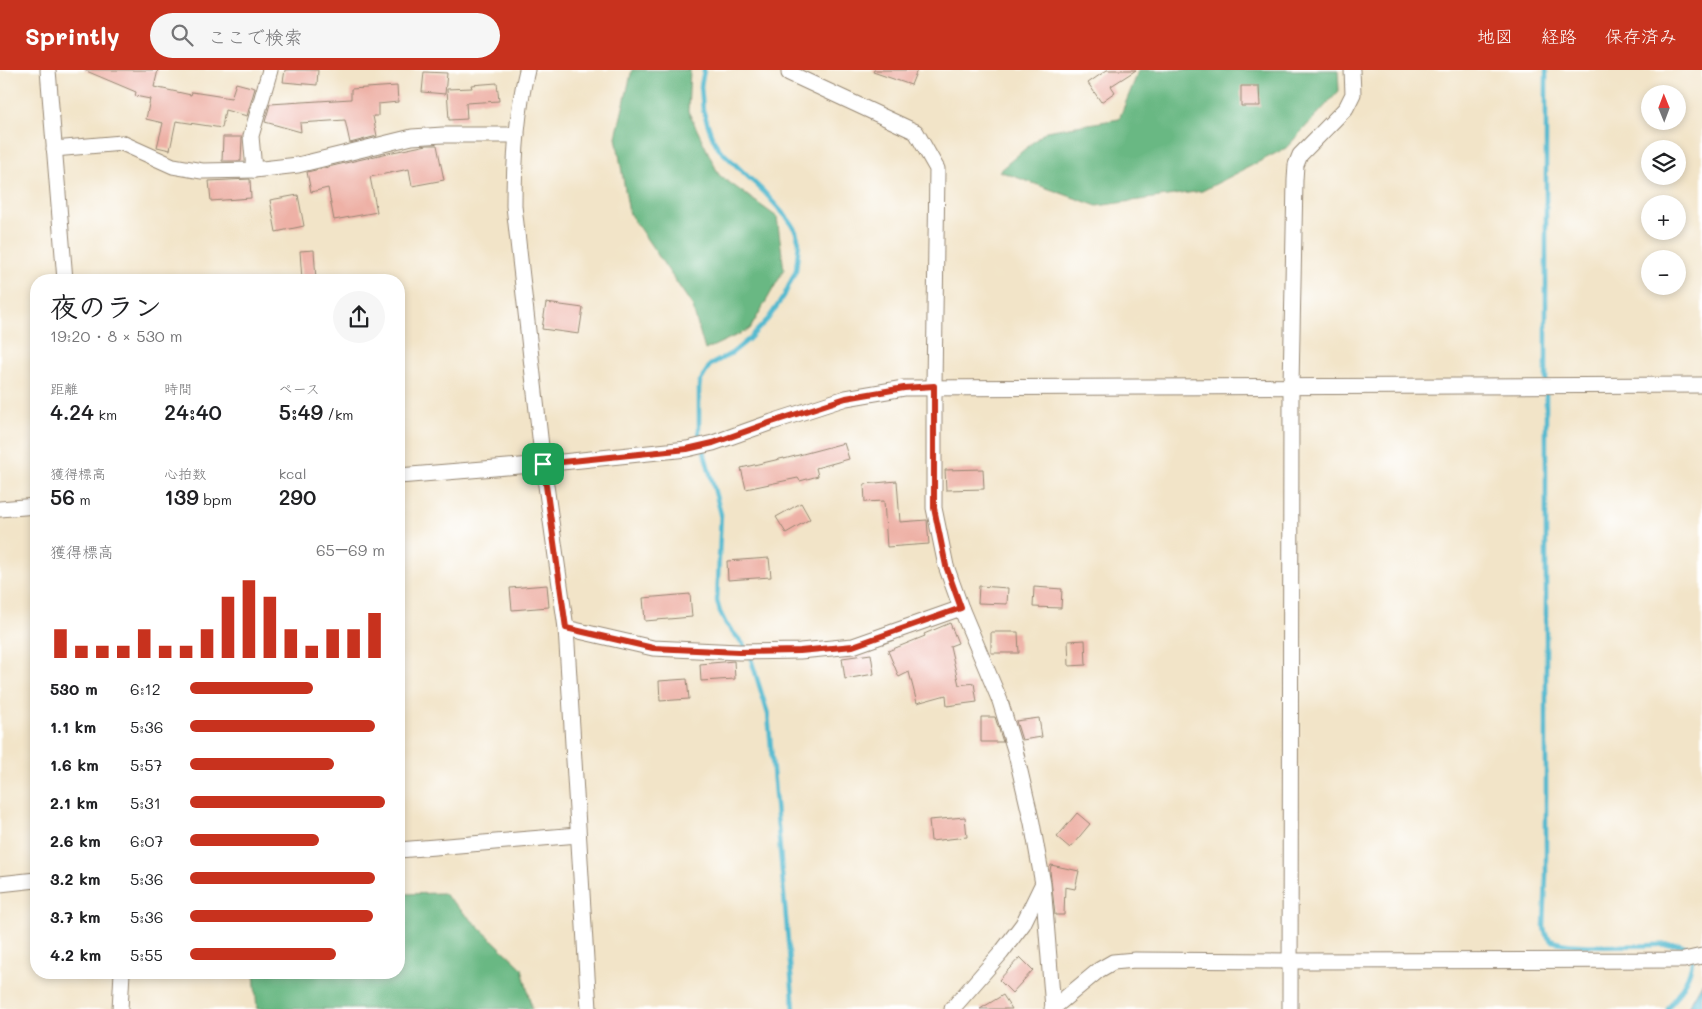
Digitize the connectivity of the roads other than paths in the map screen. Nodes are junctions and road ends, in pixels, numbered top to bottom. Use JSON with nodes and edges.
{"nodes":[{"id":1,"x":48,"y":70,"type":"edge"},
{"id":2,"x":270,"y":70,"type":"edge"},
{"id":3,"x":527,"y":70,"type":"edge"},
{"id":4,"x":789,"y":70,"type":"edge"},
{"id":5,"x":1352,"y":70,"type":"edge"},
{"id":6,"x":517,"y":135,"type":"junction"},
{"id":7,"x":54,"y":150,"type":"junction"},
{"id":8,"x":254,"y":170,"type":"junction"},
{"id":9,"x":65,"y":274,"type":"edge"},
{"id":10,"x":1291,"y":385,"type":"junction"},
{"id":11,"x":1702,"y":385,"type":"edge"},
{"id":12,"x":934,"y":386,"type":"junction"},
{"id":13,"x":543,"y":464,"type":"junction"},
{"id":14,"x":405,"y":476,"type":"edge"},
{"id":15,"x":30,"y":506,"type":"edge"},
{"id":16,"x":0,"y":509,"type":"edge"},
{"id":17,"x":961,"y":608,"type":"junction"},
{"id":18,"x":566,"y":628,"type":"junction"},
{"id":19,"x":578,"y":835,"type":"junction"},
{"id":20,"x":405,"y":849,"type":"edge"},
{"id":21,"x":30,"y":881,"type":"edge"},
{"id":22,"x":0,"y":884,"type":"edge"},
{"id":23,"x":1042,"y":884,"type":"junction"},
{"id":24,"x":1701,"y":956,"type":"edge"},
{"id":25,"x":1291,"y":961,"type":"junction"},
{"id":26,"x":122,"y":979,"type":"edge"},
{"id":27,"x":120,"y":1009,"type":"edge"},
{"id":28,"x":589,"y":1009,"type":"edge"},
{"id":29,"x":952,"y":1009,"type":"edge"},
{"id":30,"x":1052,"y":1009,"type":"edge"},
{"id":31,"x":1290,"y":1009,"type":"edge"}],
"edges":[{"from":1,"to":7,"type":"street"},
{"from":2,"to":8,"type":"street"},
{"from":3,"to":6,"type":"street"},
{"from":4,"to":12,"type":"street"},
{"from":5,"to":10,"type":"street"},
{"from":6,"to":8,"type":"street"},
{"from":6,"to":13,"type":"street"},
{"from":7,"to":8,"type":"street"},
{"from":7,"to":9,"type":"street"},
{"from":10,"to":11,"type":"street"},
{"from":10,"to":12,"type":"street"},
{"from":10,"to":25,"type":"street"},
{"from":12,"to":13,"type":"street"},
{"from":12,"to":17,"type":"street"},
{"from":13,"to":14,"type":"street"},
{"from":13,"to":18,"type":"street"},
{"from":15,"to":16,"type":"street"},
{"from":17,"to":18,"type":"street"},
{"from":17,"to":23,"type":"street"},
{"from":18,"to":19,"type":"street"},
{"from":19,"to":20,"type":"street"},
{"from":19,"to":28,"type":"street"},
{"from":21,"to":22,"type":"street"},
{"from":23,"to":29,"type":"street"},
{"from":23,"to":30,"type":"street"},
{"from":24,"to":25,"type":"street"},
{"from":25,"to":30,"type":"street"},
{"from":25,"to":31,"type":"street"},
{"from":26,"to":27,"type":"street"}]}
